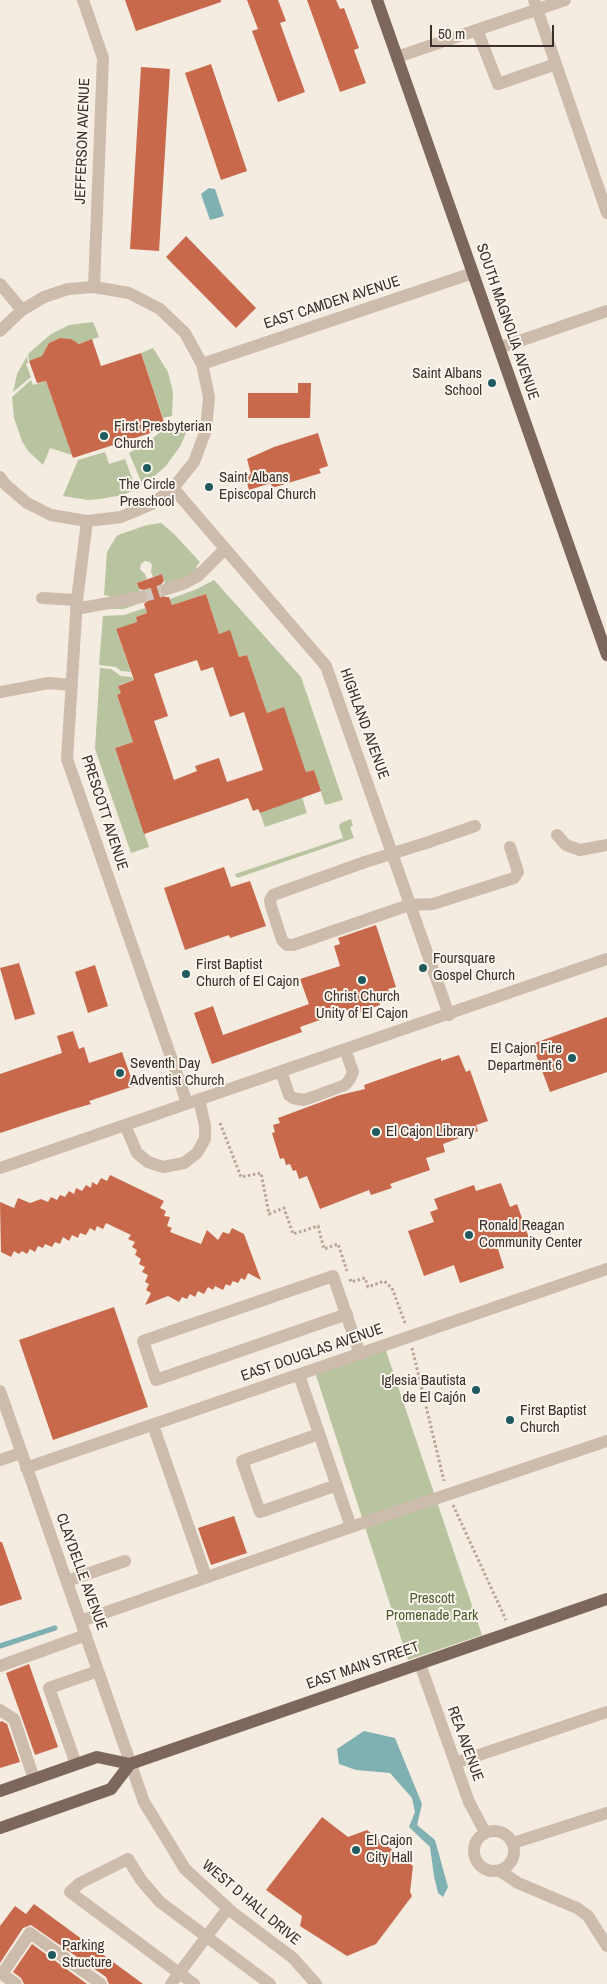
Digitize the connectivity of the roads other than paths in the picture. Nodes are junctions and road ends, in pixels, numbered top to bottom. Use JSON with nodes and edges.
{"nodes":[{"id":1,"x":83,"y":0,"type":"edge"},
{"id":2,"x":377,"y":0,"type":"edge"},
{"id":3,"x":565,"y":0,"type":"edge"},
{"id":4,"x":536,"y":5,"type":"edge"},
{"id":5,"x":477,"y":30,"type":"junction"},
{"id":6,"x":397,"y":57,"type":"junction"},
{"id":7,"x":556,"y":64,"type":"junction"},
{"id":8,"x":607,"y":213,"type":"edge"},
{"id":9,"x":473,"y":273,"type":"junction"},
{"id":10,"x":0,"y":284,"type":"edge"},
{"id":11,"x":94,"y":287,"type":"junction"},
{"id":12,"x":22,"y":310,"type":"junction"},
{"id":13,"x":607,"y":311,"type":"edge"},
{"id":14,"x":1,"y":328,"type":"edge"},
{"id":15,"x":499,"y":348,"type":"junction"},
{"id":16,"x":202,"y":364,"type":"junction"},
{"id":17,"x":0,"y":477,"type":"edge"},
{"id":18,"x":173,"y":488,"type":"junction"},
{"id":19,"x":87,"y":521,"type":"junction"},
{"id":20,"x":224,"y":550,"type":"junction"},
{"id":21,"x":167,"y":589,"type":"tunnel mouth"},
{"id":22,"x":142,"y":597,"type":"tunnel mouth"},
{"id":23,"x":42,"y":598,"type":"dead end"},
{"id":24,"x":77,"y":605,"type":"junction"},
{"id":25,"x":603,"y":633,"type":"edge"},
{"id":26,"x":607,"y":655,"type":"edge"},
{"id":27,"x":72,"y":685,"type":"junction"},
{"id":28,"x":0,"y":692,"type":"edge"},
{"id":29,"x":475,"y":826,"type":"dead end"},
{"id":30,"x":557,"y":835,"type":"dead end"},
{"id":31,"x":607,"y":845,"type":"edge"},
{"id":32,"x":510,"y":847,"type":"dead end"},
{"id":33,"x":393,"y":852,"type":"junction"},
{"id":34,"x":409,"y":905,"type":"junction"},
{"id":35,"x":607,"y":959,"type":"edge"},
{"id":36,"x":449,"y":1015,"type":"junction"},
{"id":37,"x":345,"y":1049,"type":"junction"},
{"id":38,"x":280,"y":1071,"type":"junction"},
{"id":39,"x":193,"y":1101,"type":"junction"},
{"id":40,"x":125,"y":1125,"type":"junction"},
{"id":41,"x":0,"y":1168,"type":"edge"},
{"id":42,"x":607,"y":1269,"type":"edge"},
{"id":43,"x":346,"y":1314,"type":"junction"},
{"id":44,"x":360,"y":1354,"type":"junction"},
{"id":45,"x":299,"y":1374,"type":"junction"},
{"id":46,"x":0,"y":1391,"type":"edge"},
{"id":47,"x":153,"y":1425,"type":"junction"},
{"id":48,"x":319,"y":1434,"type":"junction"},
{"id":49,"x":607,"y":1441,"type":"edge"},
{"id":50,"x":21,"y":1453,"type":"junction"},
{"id":51,"x":0,"y":1460,"type":"edge"},
{"id":52,"x":26,"y":1468,"type":"junction"},
{"id":53,"x":337,"y":1485,"type":"junction"},
{"id":54,"x":351,"y":1527,"type":"junction"},
{"id":55,"x":125,"y":1561,"type":"dead end"},
{"id":56,"x":206,"y":1577,"type":"junction"},
{"id":57,"x":67,"y":1581,"type":"junction"},
{"id":58,"x":607,"y":1599,"type":"edge"},
{"id":59,"x":81,"y":1621,"type":"junction"},
{"id":60,"x":86,"y":1635,"type":"junction"},
{"id":61,"x":420,"y":1664,"type":"junction"},
{"id":62,"x":0,"y":1666,"type":"edge"},
{"id":63,"x":98,"y":1671,"type":"junction"},
{"id":64,"x":0,"y":1710,"type":"edge"},
{"id":65,"x":607,"y":1712,"type":"edge"},
{"id":66,"x":455,"y":1763,"type":"junction"},
{"id":67,"x":76,"y":1764,"type":"junction"},
{"id":68,"x":130,"y":1764,"type":"junction"},
{"id":69,"x":34,"y":1779,"type":"junction"},
{"id":70,"x":0,"y":1791,"type":"edge"},
{"id":71,"x":607,"y":1813,"type":"edge"},
{"id":72,"x":0,"y":1828,"type":"edge"},
{"id":73,"x":485,"y":1832,"type":"junction"},
{"id":74,"x":514,"y":1843,"type":"junction"},
{"id":75,"x":500,"y":1871,"type":"junction"},
{"id":76,"x":228,"y":1908,"type":"junction"},
{"id":77,"x":205,"y":1936,"type":"junction"},
{"id":78,"x":607,"y":1946,"type":"edge"},
{"id":79,"x":179,"y":1973,"type":"junction"},
{"id":80,"x":16,"y":1984,"type":"edge"},
{"id":81,"x":101,"y":1984,"type":"edge"},
{"id":82,"x":171,"y":1984,"type":"edge"},
{"id":83,"x":194,"y":1984,"type":"edge"},
{"id":84,"x":270,"y":1984,"type":"edge"},
{"id":85,"x":316,"y":1984,"type":"edge"}],
"edges":[{"from":1,"to":11,"type":"street","name":"JEFFERSON AVENUE"},
{"from":2,"to":6,"type":"main road","name":"SOUTH MAGNOLIA AVENUE"},
{"from":3,"to":4,"type":"street"},
{"from":4,"to":5,"type":"street"},
{"from":4,"to":7,"type":"street"},
{"from":5,"to":6,"type":"street"},
{"from":5,"to":7,"type":"street"},
{"from":6,"to":9,"type":"main road","name":"SOUTH MAGNOLIA AVENUE"},
{"from":7,"to":8,"type":"street"},
{"from":9,"to":15,"type":"main road","name":"SOUTH MAGNOLIA AVENUE"},
{"from":9,"to":16,"type":"street","name":"EAST CAMDEN AVENUE"},
{"from":10,"to":12,"type":"street"},
{"from":11,"to":12,"type":"street"},
{"from":11,"to":16,"type":"street"},
{"from":12,"to":14,"type":"street"},
{"from":13,"to":15,"type":"street"},
{"from":15,"to":25,"type":"main road","name":"SOUTH MAGNOLIA AVENUE"},
{"from":16,"to":18,"type":"street"},
{"from":17,"to":19,"type":"street"},
{"from":18,"to":19,"type":"street"},
{"from":18,"to":20,"type":"street","name":"HIGHLAND AVENUE"},
{"from":19,"to":24,"type":"street","name":"PRESCOTT AVENUE"},
{"from":20,"to":21,"type":"street"},
{"from":20,"to":33,"type":"street","name":"HIGHLAND AVENUE"},
{"from":22,"to":24,"type":"street"},
{"from":23,"to":24,"type":"street"},
{"from":24,"to":27,"type":"street","name":"PRESCOTT AVENUE"},
{"from":25,"to":26,"type":"main road","name":"SOUTH MAGNOLIA AVENUE"},
{"from":27,"to":28,"type":"street"},
{"from":27,"to":39,"type":"street","name":"PRESCOTT AVENUE"},
{"from":29,"to":33,"type":"street"},
{"from":30,"to":31,"type":"street"},
{"from":32,"to":34,"type":"street"},
{"from":33,"to":34,"type":"street","name":"HIGHLAND AVENUE"},
{"from":33,"to":34,"type":"street"},
{"from":34,"to":36,"type":"street","name":"HIGHLAND AVENUE"},
{"from":35,"to":36,"type":"street"},
{"from":36,"to":37,"type":"street"},
{"from":37,"to":38,"type":"street"},
{"from":37,"to":38,"type":"street"},
{"from":38,"to":39,"type":"street"},
{"from":39,"to":40,"type":"street"},
{"from":39,"to":40,"type":"street","name":"PRESCOTT AVENUE"},
{"from":40,"to":41,"type":"street"},
{"from":42,"to":44,"type":"street","name":"EAST DOUGLAS AVENUE"},
{"from":43,"to":43,"type":"street"},
{"from":43,"to":44,"type":"street"},
{"from":44,"to":45,"type":"street","name":"EAST DOUGLAS AVENUE"},
{"from":45,"to":47,"type":"street","name":"EAST DOUGLAS AVENUE"},
{"from":45,"to":48,"type":"street"},
{"from":46,"to":50,"type":"street","name":"CLAYDELLE AVENUE"},
{"from":47,"to":52,"type":"street","name":"EAST DOUGLAS AVENUE"},
{"from":47,"to":56,"type":"street"},
{"from":48,"to":53,"type":"street"},
{"from":48,"to":53,"type":"street"},
{"from":49,"to":54,"type":"street"},
{"from":50,"to":51,"type":"street"},
{"from":50,"to":52,"type":"street","name":"CLAYDELLE AVENUE"},
{"from":52,"to":57,"type":"street","name":"CLAYDELLE AVENUE"},
{"from":53,"to":54,"type":"street"},
{"from":54,"to":56,"type":"street"},
{"from":55,"to":57,"type":"street"},
{"from":56,"to":59,"type":"street"},
{"from":57,"to":59,"type":"street","name":"CLAYDELLE AVENUE"},
{"from":58,"to":61,"type":"main road","name":"EAST MAIN STREET"},
{"from":59,"to":60,"type":"street","name":"CLAYDELLE AVENUE"},
{"from":60,"to":62,"type":"street"},
{"from":60,"to":63,"type":"street","name":"CLAYDELLE AVENUE"},
{"from":61,"to":66,"type":"street","name":"REA AVENUE"},
{"from":61,"to":68,"type":"main road","name":"EAST MAIN STREET"},
{"from":63,"to":67,"type":"street"},
{"from":63,"to":68,"type":"street","name":"CLAYDELLE AVENUE"},
{"from":64,"to":69,"type":"street"},
{"from":65,"to":66,"type":"street"},
{"from":66,"to":73,"type":"street","name":"REA AVENUE"},
{"from":67,"to":68,"type":"main road"},
{"from":67,"to":69,"type":"main road"},
{"from":68,"to":72,"type":"main road"},
{"from":68,"to":76,"type":"street","name":"WEST D HALL DRIVE"},
{"from":69,"to":70,"type":"main road"},
{"from":71,"to":74,"type":"street"},
{"from":73,"to":74,"type":"street"},
{"from":73,"to":75,"type":"street"},
{"from":74,"to":75,"type":"street"},
{"from":75,"to":78,"type":"street"},
{"from":76,"to":77,"type":"street"},
{"from":76,"to":85,"type":"street","name":"WEST D HALL DRIVE"},
{"from":77,"to":79,"type":"street"},
{"from":77,"to":79,"type":"street"},
{"from":77,"to":84,"type":"street"},
{"from":79,"to":82,"type":"street"},
{"from":79,"to":83,"type":"street"},
{"from":80,"to":81,"type":"street"}]}
